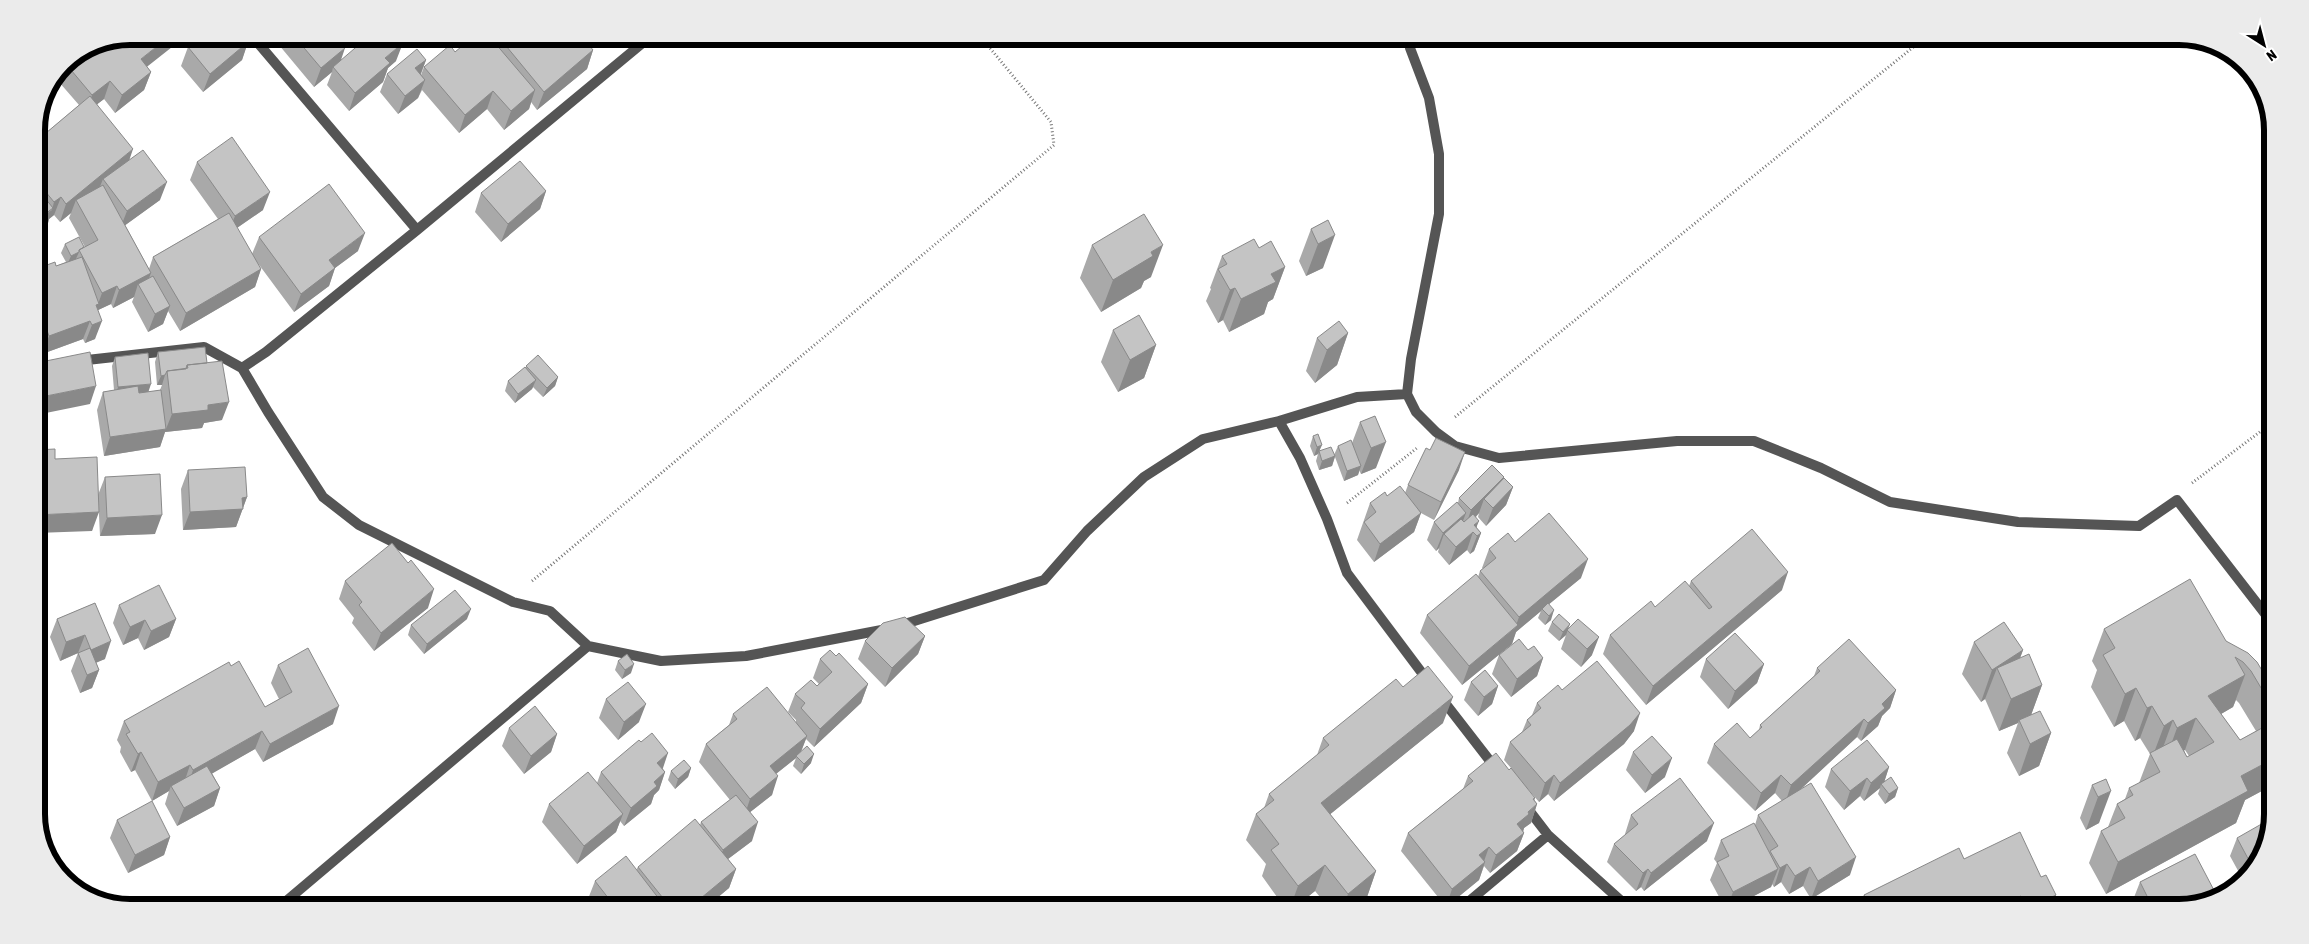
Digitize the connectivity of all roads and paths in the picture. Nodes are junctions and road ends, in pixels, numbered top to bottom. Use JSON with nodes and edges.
{"nodes":[{"id":1,"x":260,"y":45,"type":"edge"},
{"id":2,"x":640,"y":45,"type":"edge"},
{"id":3,"x":987,"y":45,"type":"edge"},
{"id":4,"x":1917,"y":45,"type":"edge"},
{"id":5,"x":1410,"y":48,"type":"dead end"},
{"id":6,"x":417,"y":230,"type":"junction"},
{"id":7,"x":67,"y":362,"type":"edge"},
{"id":8,"x":242,"y":368,"type":"junction"},
{"id":9,"x":1407,"y":394,"type":"junction"},
{"id":10,"x":1279,"y":421,"type":"junction"},
{"id":11,"x":2264,"y":429,"type":"edge"},
{"id":12,"x":1436,"y":432,"type":"junction"},
{"id":13,"x":2177,"y":500,"type":"junction"},
{"id":14,"x":1327,"y":519,"type":"junction"},
{"id":15,"x":513,"y":602,"type":"junction"},
{"id":16,"x":2264,"y":612,"type":"edge"},
{"id":17,"x":588,"y":646,"type":"junction"},
{"id":18,"x":1505,"y":780,"type":"edge"},
{"id":19,"x":1517,"y":796,"type":"edge"},
{"id":20,"x":1548,"y":835,"type":"junction"},
{"id":21,"x":289,"y":899,"type":"edge"},
{"id":22,"x":1472,"y":899,"type":"edge"},
{"id":23,"x":1619,"y":899,"type":"edge"}],
"edges":[{"from":1,"to":6,"type":"street"},
{"from":2,"to":6,"type":"street"},
{"from":3,"to":15,"type":"path"},
{"from":4,"to":12,"type":"path"},
{"from":5,"to":9,"type":"street"},
{"from":6,"to":8,"type":"street"},
{"from":7,"to":8,"type":"street"},
{"from":8,"to":15,"type":"street"},
{"from":9,"to":10,"type":"street"},
{"from":9,"to":12,"type":"street"},
{"from":10,"to":14,"type":"street"},
{"from":10,"to":17,"type":"street"},
{"from":11,"to":13,"type":"path"},
{"from":12,"to":13,"type":"street"},
{"from":12,"to":14,"type":"path"},
{"from":13,"to":16,"type":"street"},
{"from":14,"to":18,"type":"street"},
{"from":15,"to":17,"type":"street"},
{"from":17,"to":21,"type":"street"},
{"from":19,"to":20,"type":"street"},
{"from":20,"to":22,"type":"street"},
{"from":20,"to":23,"type":"street"}]}
